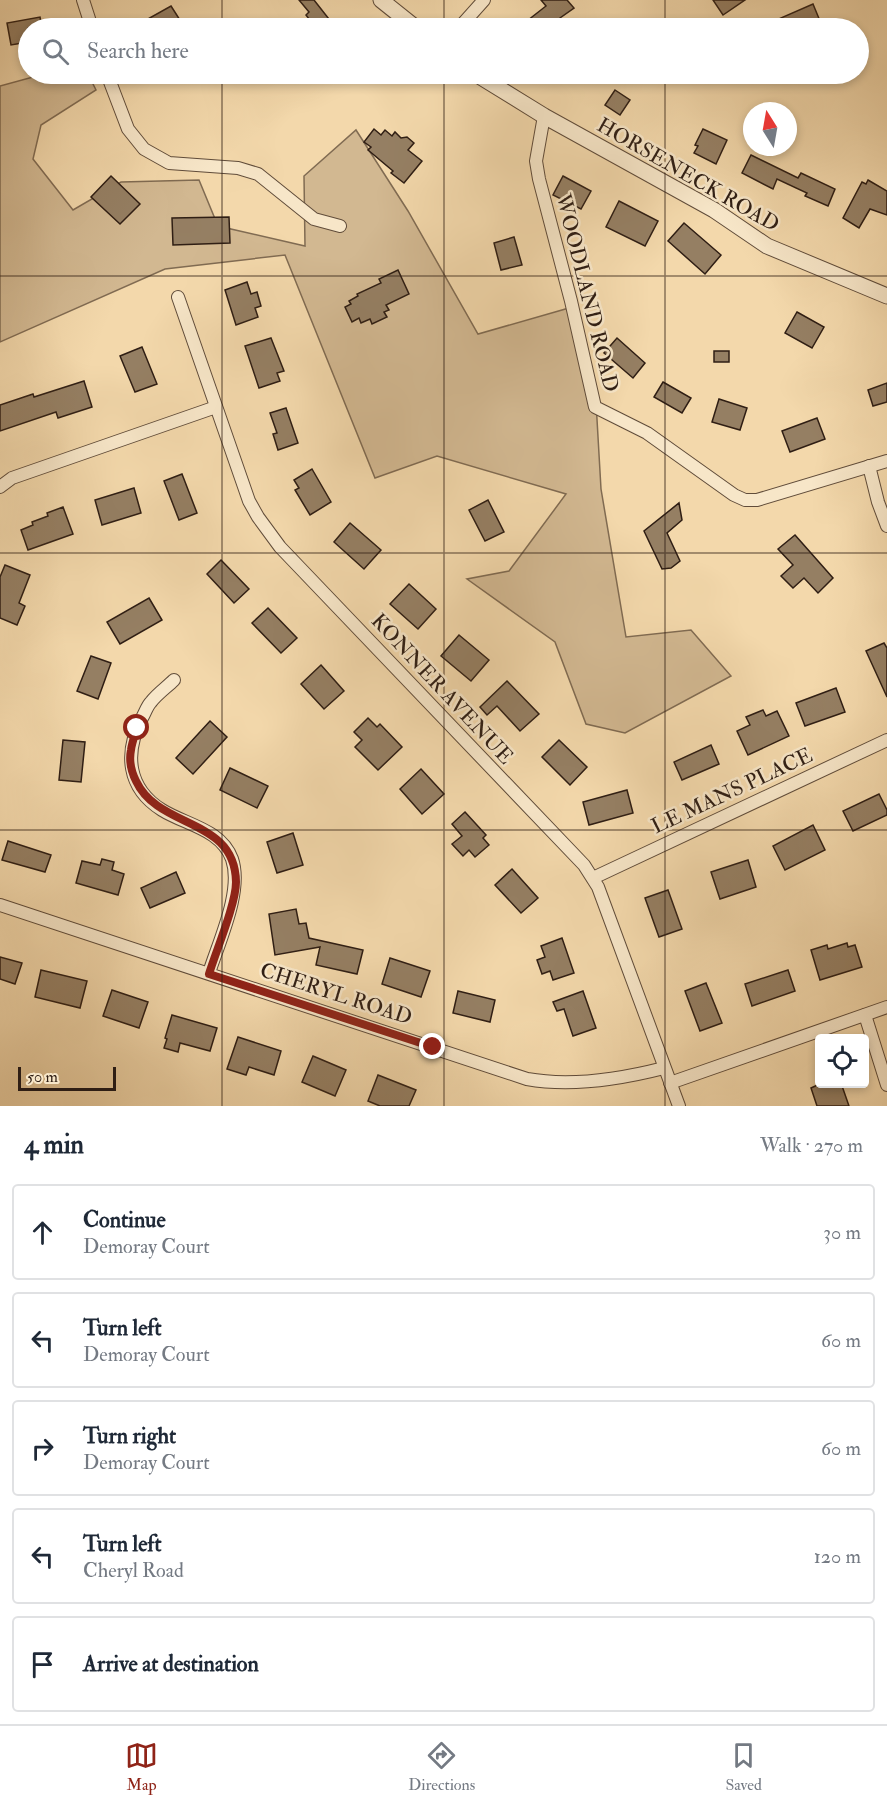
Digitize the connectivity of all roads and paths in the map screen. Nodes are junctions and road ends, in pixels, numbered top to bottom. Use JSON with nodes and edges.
{"nodes":[{"id":1,"x":83,"y":0,"type":"edge"},
{"id":2,"x":381,"y":0,"type":"edge"},
{"id":3,"x":484,"y":0,"type":"edge"},
{"id":4,"x":89,"y":18,"type":"edge"},
{"id":5,"x":404,"y":18,"type":"edge"},
{"id":6,"x":468,"y":18,"type":"edge"},
{"id":7,"x":111,"y":84,"type":"edge"},
{"id":8,"x":492,"y":84,"type":"edge"},
{"id":9,"x":544,"y":116,"type":"junction"},
{"id":10,"x":340,"y":226,"type":"dead end"},
{"id":11,"x":887,"y":296,"type":"edge"},
{"id":12,"x":178,"y":297,"type":"dead end"},
{"id":13,"x":216,"y":407,"type":"junction"},
{"id":14,"x":887,"y":461,"type":"edge"},
{"id":15,"x":869,"y":466,"type":"junction"},
{"id":16,"x":0,"y":487,"type":"edge"},
{"id":17,"x":887,"y":526,"type":"edge"},
{"id":18,"x":174,"y":680,"type":"dead end"},
{"id":19,"x":887,"y":740,"type":"edge"},
{"id":20,"x":593,"y":878,"type":"junction"},
{"id":21,"x":0,"y":905,"type":"edge"},
{"id":22,"x":209,"y":974,"type":"junction"},
{"id":23,"x":887,"y":1007,"type":"edge"},
{"id":24,"x":865,"y":1015,"type":"junction"},
{"id":25,"x":664,"y":1068,"type":"junction"},
{"id":26,"x":670,"y":1083,"type":"junction"},
{"id":27,"x":887,"y":1085,"type":"edge"},
{"id":28,"x":679,"y":1106,"type":"edge"}],
"edges":[{"from":1,"to":4,"type":"street"},
{"from":2,"to":5,"type":"street"},
{"from":3,"to":6,"type":"street"},
{"from":7,"to":10,"type":"street"},
{"from":8,"to":9,"type":"street","name":"HORSENECK ROAD"},
{"from":9,"to":11,"type":"street","name":"HORSENECK ROAD"},
{"from":9,"to":15,"type":"street","name":"WOODLAND ROAD"},
{"from":12,"to":13,"type":"street","name":"KONNER AVENUE"},
{"from":13,"to":16,"type":"street"},
{"from":13,"to":20,"type":"street","name":"KONNER AVENUE"},
{"from":14,"to":15,"type":"street","name":"WOODLAND ROAD"},
{"from":15,"to":17,"type":"street"},
{"from":18,"to":22,"type":"street"},
{"from":19,"to":20,"type":"street","name":"LE MANS PLACE"},
{"from":20,"to":25,"type":"street","name":"KONNER AVENUE"},
{"from":21,"to":22,"type":"street","name":"CHERYL ROAD"},
{"from":22,"to":25,"type":"street","name":"CHERYL ROAD"},
{"from":23,"to":24,"type":"street"},
{"from":24,"to":26,"type":"street"},
{"from":24,"to":27,"type":"street"},
{"from":25,"to":26,"type":"street","name":"KONNER AVENUE"},
{"from":26,"to":28,"type":"street","name":"KONNER AVENUE"}]}
